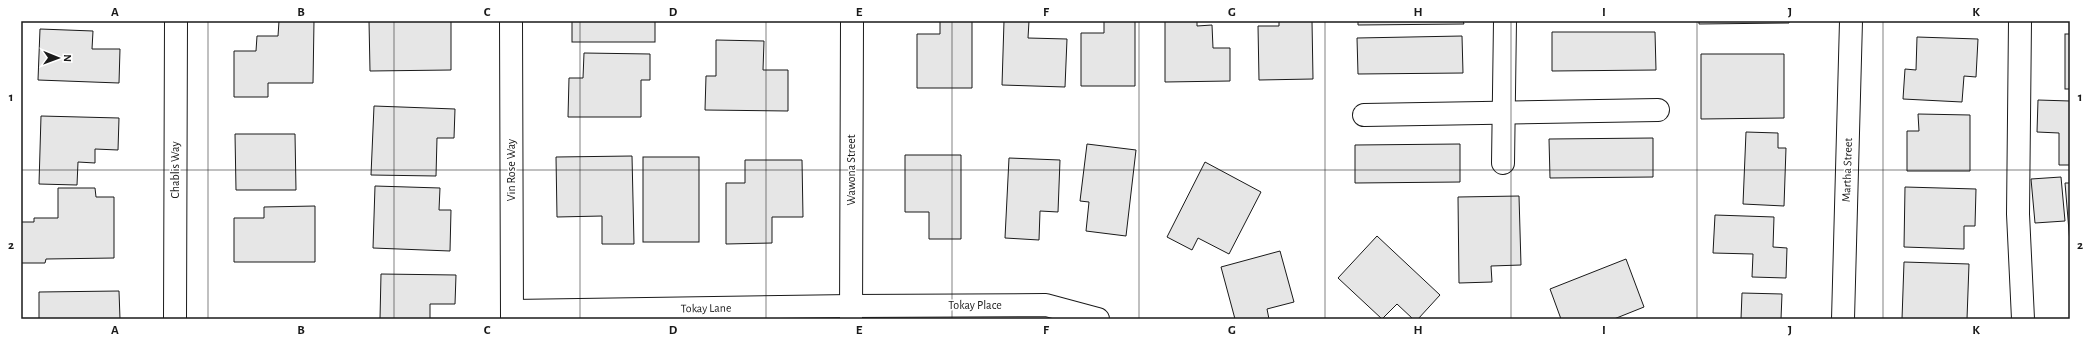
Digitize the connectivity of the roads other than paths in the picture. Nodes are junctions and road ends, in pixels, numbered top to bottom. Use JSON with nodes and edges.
{"nodes":[{"id":1,"x":176,"y":21,"type":"edge"},
{"id":2,"x":511,"y":21,"type":"edge"},
{"id":3,"x":852,"y":21,"type":"edge"},
{"id":4,"x":1505,"y":21,"type":"edge"},
{"id":5,"x":1851,"y":21,"type":"edge"},
{"id":6,"x":2020,"y":21,"type":"edge"},
{"id":7,"x":1658,"y":110,"type":"dead end"},
{"id":8,"x":1504,"y":113,"type":"junction"},
{"id":9,"x":1364,"y":115,"type":"dead end"},
{"id":10,"x":1503,"y":164,"type":"dead end"},
{"id":11,"x":851,"y":312,"type":"edge"},
{"id":12,"x":512,"y":315,"type":"edge"},
{"id":13,"x":175,"y":319,"type":"edge"},
{"id":14,"x":1098,"y":319,"type":"edge"},
{"id":15,"x":1843,"y":319,"type":"edge"},
{"id":16,"x":2024,"y":319,"type":"edge"}],
"edges":[{"from":1,"to":13,"type":"street","name":"Chablis Way"},
{"from":2,"to":12,"type":"street","name":"Vin Rose Way"},
{"from":3,"to":11,"type":"street","name":"Wawona Street"},
{"from":4,"to":8,"type":"street"},
{"from":5,"to":15,"type":"street","name":"Martha Street"},
{"from":6,"to":16,"type":"street"},
{"from":7,"to":8,"type":"street"},
{"from":8,"to":9,"type":"street"},
{"from":8,"to":10,"type":"street"},
{"from":11,"to":12,"type":"street","name":"Tokay Lane"},
{"from":11,"to":14,"type":"street","name":"Tokay Place"}]}
